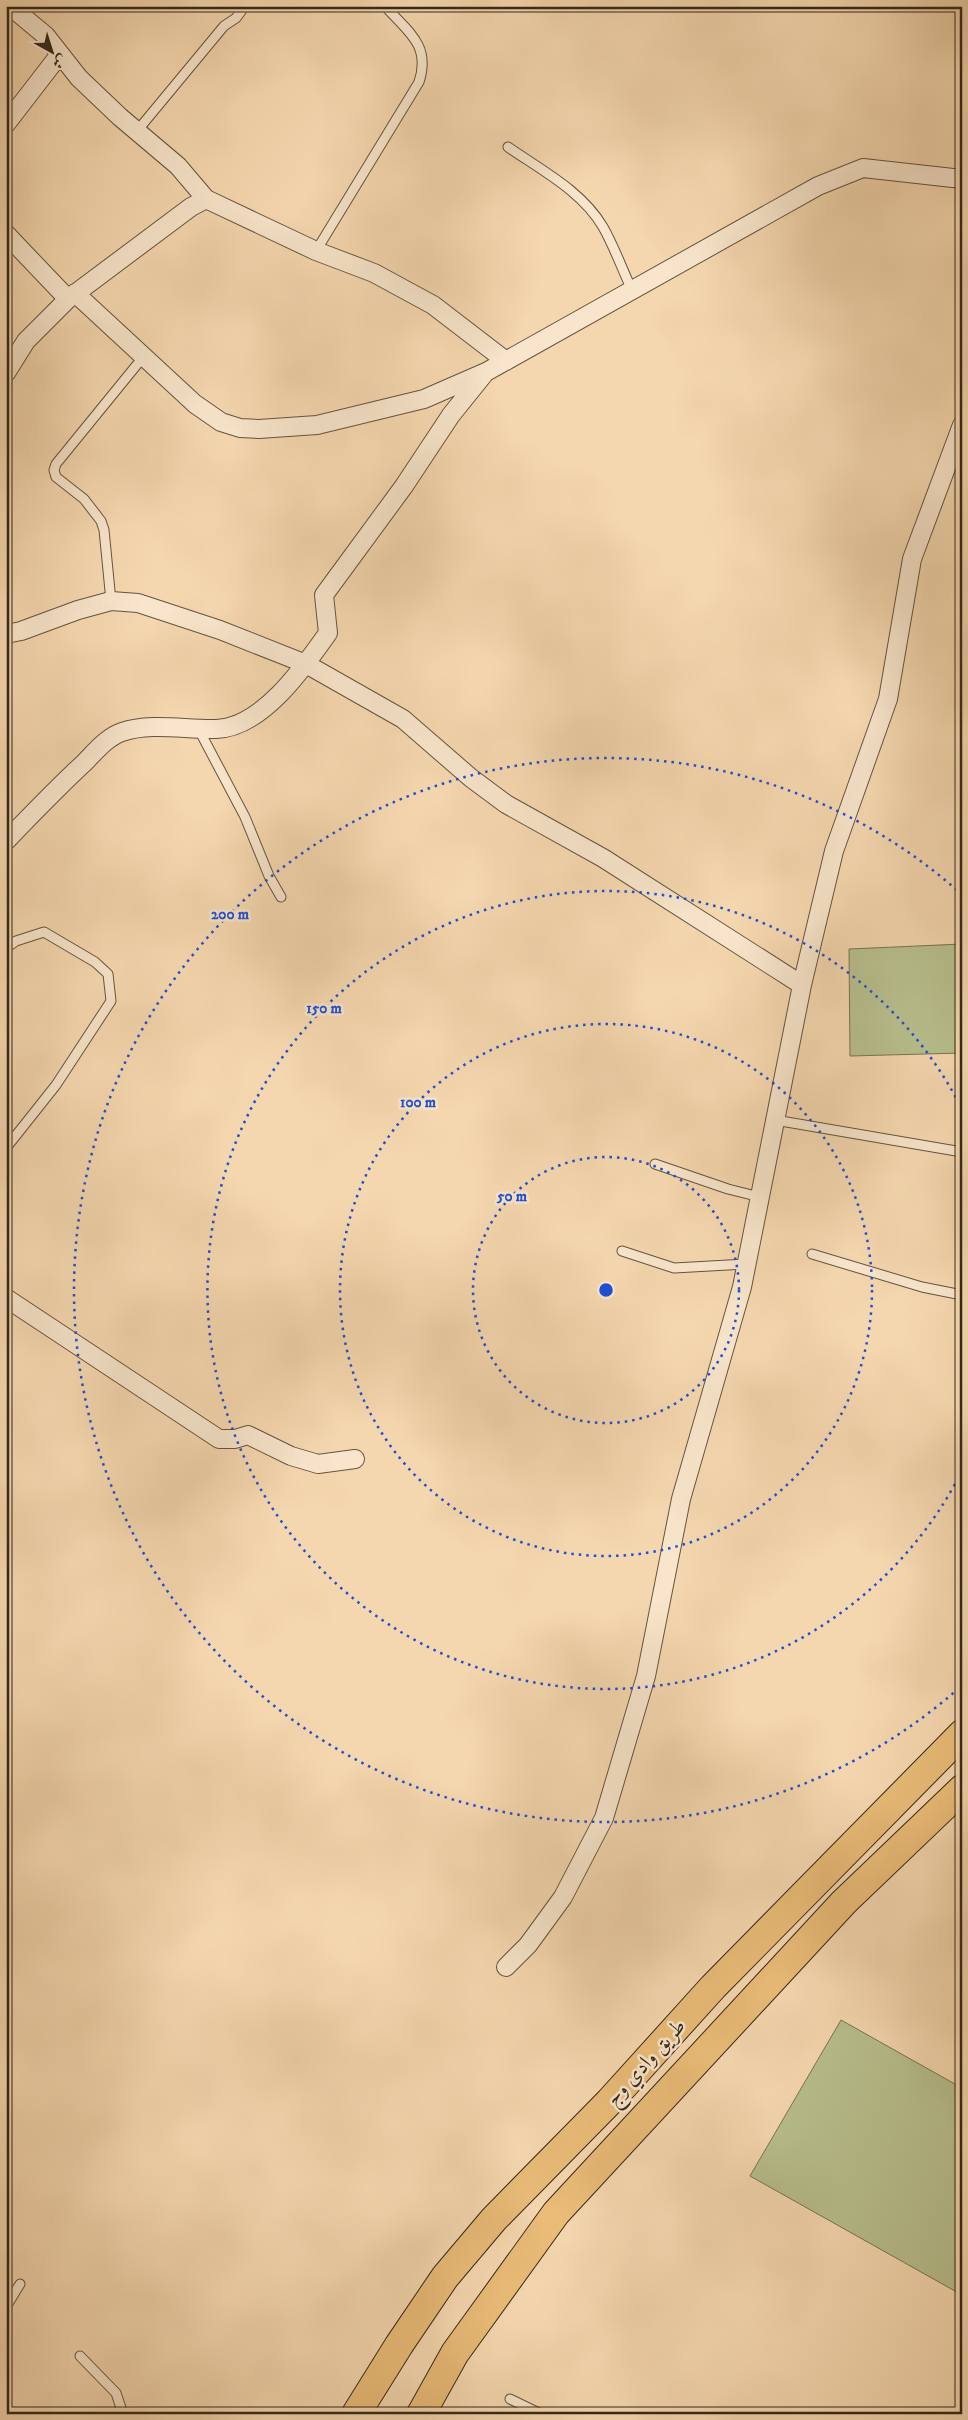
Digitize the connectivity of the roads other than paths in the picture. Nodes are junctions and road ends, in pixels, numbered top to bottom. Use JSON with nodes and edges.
{"nodes":[{"id":1,"x":245,"y":6,"type":"edge"},
{"id":2,"x":385,"y":6,"type":"edge"},
{"id":3,"x":12,"y":7,"type":"edge"},
{"id":4,"x":60,"y":54,"type":"junction"},
{"id":5,"x":6,"y":124,"type":"edge"},
{"id":6,"x":137,"y":131,"type":"junction"},
{"id":7,"x":508,"y":148,"type":"dead end"},
{"id":8,"x":962,"y":179,"type":"edge"},
{"id":9,"x":206,"y":199,"type":"junction"},
{"id":10,"x":6,"y":234,"type":"edge"},
{"id":11,"x":316,"y":251,"type":"junction"},
{"id":12,"x":632,"y":290,"type":"junction"},
{"id":13,"x":72,"y":296,"type":"junction"},
{"id":14,"x":144,"y":356,"type":"junction"},
{"id":15,"x":506,"y":361,"type":"junction"},
{"id":16,"x":486,"y":372,"type":"junction"},
{"id":17,"x":6,"y":373,"type":"edge"},
{"id":18,"x":962,"y":425,"type":"edge"},
{"id":19,"x":111,"y":601,"type":"junction"},
{"id":20,"x":6,"y":634,"type":"edge"},
{"id":21,"x":306,"y":664,"type":"junction"},
{"id":22,"x":198,"y":728,"type":"junction"},
{"id":23,"x":6,"y":840,"type":"edge"},
{"id":24,"x":280,"y":897,"type":"dead end"},
{"id":25,"x":6,"y":948,"type":"edge"},
{"id":26,"x":802,"y":985,"type":"junction"},
{"id":27,"x":775,"y":1120,"type":"junction"},
{"id":28,"x":6,"y":1148,"type":"edge"},
{"id":29,"x":962,"y":1152,"type":"edge"},
{"id":30,"x":655,"y":1164,"type":"dead end"},
{"id":31,"x":760,"y":1197,"type":"junction"},
{"id":32,"x":622,"y":1251,"type":"dead end"},
{"id":33,"x":812,"y":1254,"type":"dead end"},
{"id":34,"x":746,"y":1264,"type":"junction"},
{"id":35,"x":962,"y":1294,"type":"edge"},
{"id":36,"x":6,"y":1298,"type":"edge"},
{"id":37,"x":355,"y":1459,"type":"dead end"},
{"id":38,"x":962,"y":1734,"type":"edge"},
{"id":39,"x":962,"y":1789,"type":"edge"},
{"id":40,"x":506,"y":1967,"type":"dead end"},
{"id":41,"x":20,"y":2284,"type":"dead end"},
{"id":42,"x":6,"y":2307,"type":"edge"},
{"id":43,"x":80,"y":2356,"type":"dead end"},
{"id":44,"x":510,"y":2399,"type":"dead end"},
{"id":45,"x":123,"y":2414,"type":"edge"},
{"id":46,"x":356,"y":2414,"type":"edge"},
{"id":47,"x":421,"y":2414,"type":"edge"},
{"id":48,"x":542,"y":2414,"type":"edge"}],
"edges":[{"from":1,"to":6,"type":"lane"},
{"from":2,"to":11,"type":"lane"},
{"from":3,"to":4,"type":"street"},
{"from":4,"to":5,"type":"street"},
{"from":4,"to":6,"type":"street"},
{"from":6,"to":9,"type":"street"},
{"from":7,"to":12,"type":"lane"},
{"from":8,"to":12,"type":"street"},
{"from":9,"to":11,"type":"street"},
{"from":9,"to":13,"type":"street"},
{"from":10,"to":13,"type":"street"},
{"from":11,"to":15,"type":"street"},
{"from":12,"to":15,"type":"street"},
{"from":13,"to":14,"type":"street"},
{"from":13,"to":17,"type":"street"},
{"from":14,"to":16,"type":"street"},
{"from":14,"to":19,"type":"lane"},
{"from":15,"to":16,"type":"street"},
{"from":16,"to":21,"type":"street"},
{"from":18,"to":26,"type":"street"},
{"from":19,"to":20,"type":"street"},
{"from":19,"to":21,"type":"street"},
{"from":21,"to":22,"type":"street"},
{"from":21,"to":26,"type":"street"},
{"from":22,"to":23,"type":"street"},
{"from":22,"to":24,"type":"lane"},
{"from":25,"to":28,"type":"lane"},
{"from":26,"to":27,"type":"street"},
{"from":27,"to":29,"type":"lane"},
{"from":27,"to":31,"type":"street"},
{"from":30,"to":31,"type":"lane"},
{"from":31,"to":34,"type":"street"},
{"from":32,"to":34,"type":"lane"},
{"from":33,"to":35,"type":"lane"},
{"from":34,"to":40,"type":"street"},
{"from":36,"to":37,"type":"street"},
{"from":38,"to":46,"type":"main road","name":"طريق وادي وج"},
{"from":39,"to":47,"type":"main road","name":"طريق وادي وج"},
{"from":41,"to":42,"type":"lane"},
{"from":43,"to":45,"type":"lane"},
{"from":44,"to":48,"type":"lane"}]}
